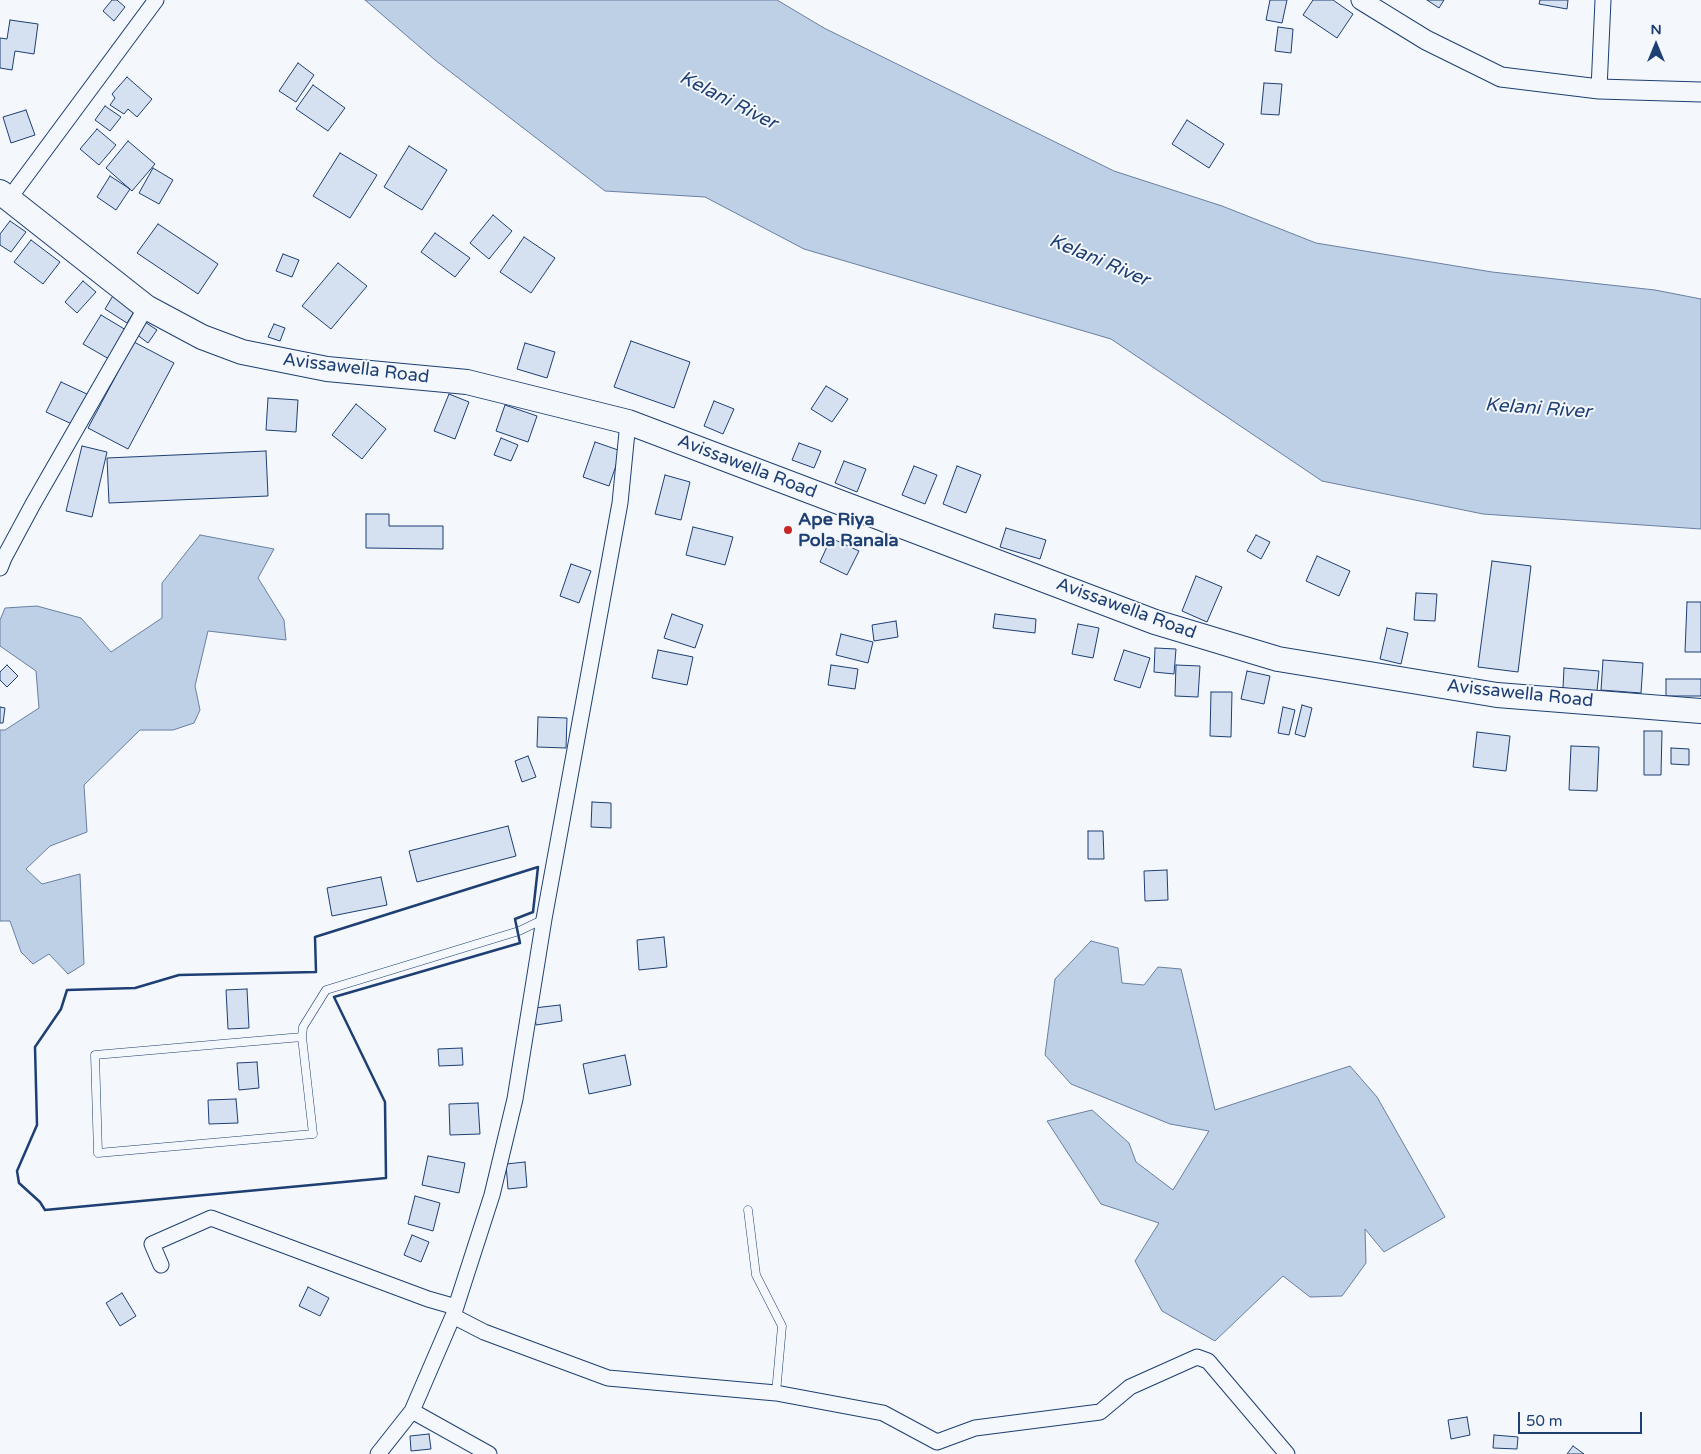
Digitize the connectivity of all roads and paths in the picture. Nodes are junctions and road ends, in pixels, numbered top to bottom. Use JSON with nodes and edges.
{"nodes":[{"id":1,"x":156,"y":0,"type":"edge"},
{"id":2,"x":1361,"y":0,"type":"edge"},
{"id":3,"x":1603,"y":0,"type":"edge"},
{"id":4,"x":1599,"y":89,"type":"junction"},
{"id":5,"x":1701,"y":92,"type":"edge"},
{"id":6,"x":4,"y":196,"type":"edge"},
{"id":7,"x":146,"y":306,"type":"junction"},
{"id":8,"x":628,"y":422,"type":"junction"},
{"id":9,"x":0,"y":568,"type":"edge"},
{"id":10,"x":1701,"y":711,"type":"edge"},
{"id":11,"x":544,"y":919,"type":"junction"},
{"id":12,"x":302,"y":1037,"type":"junction"},
{"id":13,"x":748,"y":1210,"type":"dead end"},
{"id":14,"x":161,"y":1265,"type":"dead end"},
{"id":15,"x":455,"y":1311,"type":"junction"},
{"id":16,"x":776,"y":1393,"type":"junction"},
{"id":17,"x":412,"y":1411,"type":"junction"},
{"id":18,"x":378,"y":1454,"type":"edge"},
{"id":19,"x":489,"y":1454,"type":"edge"},
{"id":20,"x":1287,"y":1454,"type":"edge"}],
"edges":[{"from":1,"to":6,"type":"street"},
{"from":2,"to":4,"type":"street"},
{"from":3,"to":4,"type":"street"},
{"from":4,"to":5,"type":"street"},
{"from":6,"to":7,"type":"main road","name":"Avissawella Road"},
{"from":7,"to":8,"type":"main road","name":"Avissawella Road"},
{"from":7,"to":9,"type":"street"},
{"from":8,"to":10,"type":"main road","name":"Avissawella Road"},
{"from":8,"to":11,"type":"street"},
{"from":11,"to":12,"type":"lane"},
{"from":11,"to":15,"type":"street"},
{"from":12,"to":12,"type":"lane"},
{"from":13,"to":16,"type":"lane"},
{"from":14,"to":15,"type":"street"},
{"from":15,"to":16,"type":"street"},
{"from":15,"to":17,"type":"street"},
{"from":16,"to":20,"type":"street"},
{"from":17,"to":18,"type":"street"},
{"from":17,"to":19,"type":"street"}]}
